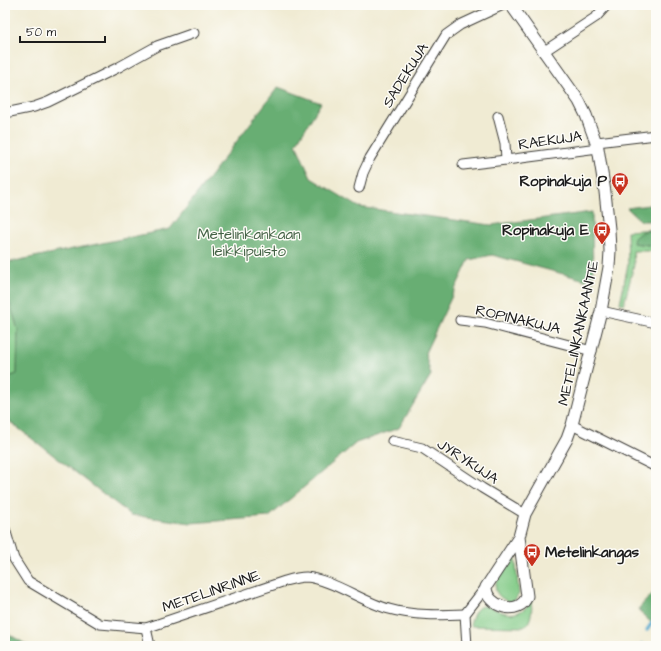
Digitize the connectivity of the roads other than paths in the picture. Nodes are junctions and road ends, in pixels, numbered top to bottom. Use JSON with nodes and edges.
{"nodes":[{"id":1,"x":503,"y":5,"type":"edge"},
{"id":2,"x":511,"y":5,"type":"edge"},
{"id":3,"x":607,"y":5,"type":"edge"},
{"id":4,"x":194,"y":33,"type":"dead end"},
{"id":5,"x":543,"y":52,"type":"junction"},
{"id":6,"x":5,"y":113,"type":"edge"},
{"id":7,"x":498,"y":116,"type":"dead end"},
{"id":8,"x":656,"y":134,"type":"edge"},
{"id":9,"x":598,"y":145,"type":"junction"},
{"id":10,"x":506,"y":160,"type":"junction"},
{"id":11,"x":463,"y":165,"type":"dead end"},
{"id":12,"x":359,"y":188,"type":"dead end"},
{"id":13,"x":601,"y":311,"type":"junction"},
{"id":14,"x":460,"y":320,"type":"dead end"},
{"id":15,"x":656,"y":323,"type":"edge"},
{"id":16,"x":592,"y":351,"type":"junction"},
{"id":17,"x":572,"y":425,"type":"junction"},
{"id":18,"x":392,"y":441,"type":"dead end"},
{"id":19,"x":656,"y":467,"type":"edge"},
{"id":20,"x":525,"y":514,"type":"junction"},
{"id":21,"x":5,"y":529,"type":"edge"},
{"id":22,"x":519,"y":537,"type":"junction"},
{"id":23,"x":486,"y":587,"type":"junction"},
{"id":24,"x":465,"y":614,"type":"junction"},
{"id":25,"x":146,"y":628,"type":"junction"},
{"id":26,"x":150,"y":646,"type":"edge"},
{"id":27,"x":467,"y":646,"type":"edge"}],
"edges":[{"from":1,"to":12,"type":"street","name":"SADEKUJA"},
{"from":2,"to":5,"type":"street","name":"METELINKANKAANTIE"},
{"from":3,"to":5,"type":"street"},
{"from":4,"to":6,"type":"street"},
{"from":5,"to":9,"type":"street","name":"METELINKANKAANTIE"},
{"from":7,"to":10,"type":"street","name":"RAEKUJA"},
{"from":8,"to":9,"type":"street","name":"RAEKUJA"},
{"from":9,"to":10,"type":"street","name":"RAEKUJA"},
{"from":9,"to":13,"type":"street","name":"METELINKANKAANTIE"},
{"from":10,"to":11,"type":"street","name":"RAEKUJA"},
{"from":13,"to":15,"type":"street"},
{"from":13,"to":16,"type":"street","name":"METELINKANKAANTIE"},
{"from":14,"to":16,"type":"street","name":"ROPINAKUJA"},
{"from":16,"to":17,"type":"street","name":"METELINKANKAANTIE"},
{"from":17,"to":19,"type":"street"},
{"from":17,"to":20,"type":"street","name":"METELINKANKAANTIE"},
{"from":18,"to":20,"type":"street","name":"JYRYKUJA"},
{"from":20,"to":22,"type":"street","name":"METELINKANKAANTIE"},
{"from":21,"to":25,"type":"street","name":"METELINRINNE"},
{"from":22,"to":23,"type":"street","name":"METELINKANKAANTIE"},
{"from":22,"to":23,"type":"street","name":"METELINKANKAANTIE"},
{"from":23,"to":24,"type":"street"},
{"from":24,"to":25,"type":"street","name":"METELINRINNE"},
{"from":24,"to":27,"type":"street"},
{"from":25,"to":26,"type":"street"}]}
